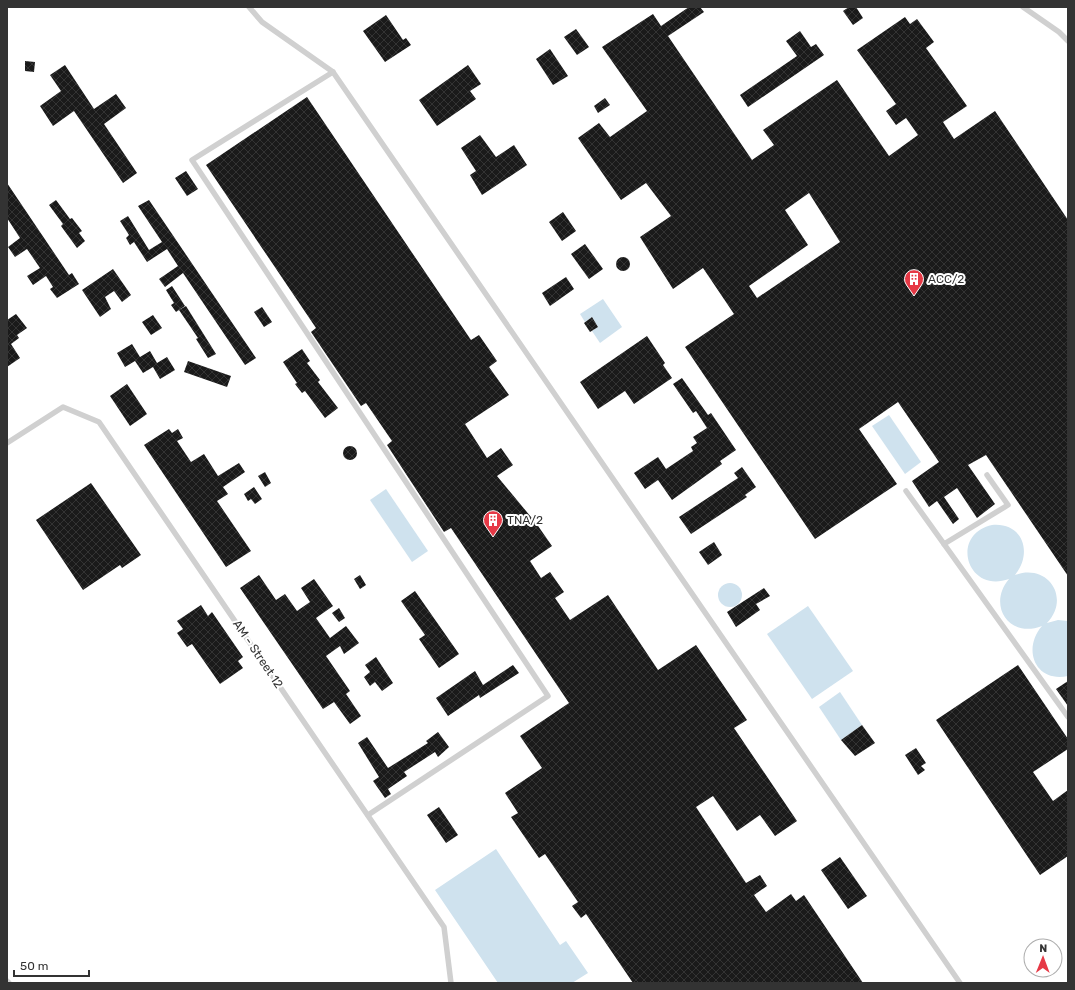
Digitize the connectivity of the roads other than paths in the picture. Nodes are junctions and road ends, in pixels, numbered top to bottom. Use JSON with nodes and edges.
{"nodes":[{"id":1,"x":249,"y":7,"type":"edge"},
{"id":2,"x":1023,"y":7,"type":"edge"},
{"id":3,"x":1068,"y":41,"type":"edge"},
{"id":4,"x":333,"y":72,"type":"junction"},
{"id":5,"x":7,"y":443,"type":"edge"},
{"id":6,"x":987,"y":475,"type":"dead end"},
{"id":7,"x":906,"y":491,"type":"dead end"},
{"id":8,"x":944,"y":544,"type":"junction"},
{"id":9,"x":1068,"y":717,"type":"edge"},
{"id":10,"x":368,"y":815,"type":"junction"},
{"id":11,"x":7,"y":980,"type":"edge"},
{"id":12,"x":9,"y":983,"type":"edge"},
{"id":13,"x":451,"y":983,"type":"edge"},
{"id":14,"x":960,"y":983,"type":"edge"}],
"edges":[{"from":1,"to":4,"type":"lane"},
{"from":2,"to":3,"type":"lane"},
{"from":4,"to":10,"type":"lane"},
{"from":4,"to":14,"type":"lane"},
{"from":5,"to":10,"type":"lane","name":"AM - Street 12"},
{"from":6,"to":8,"type":"lane"},
{"from":7,"to":8,"type":"lane"},
{"from":8,"to":9,"type":"lane"},
{"from":10,"to":13,"type":"lane","name":"AM - Street 12"},
{"from":11,"to":12,"type":"lane"}]}
